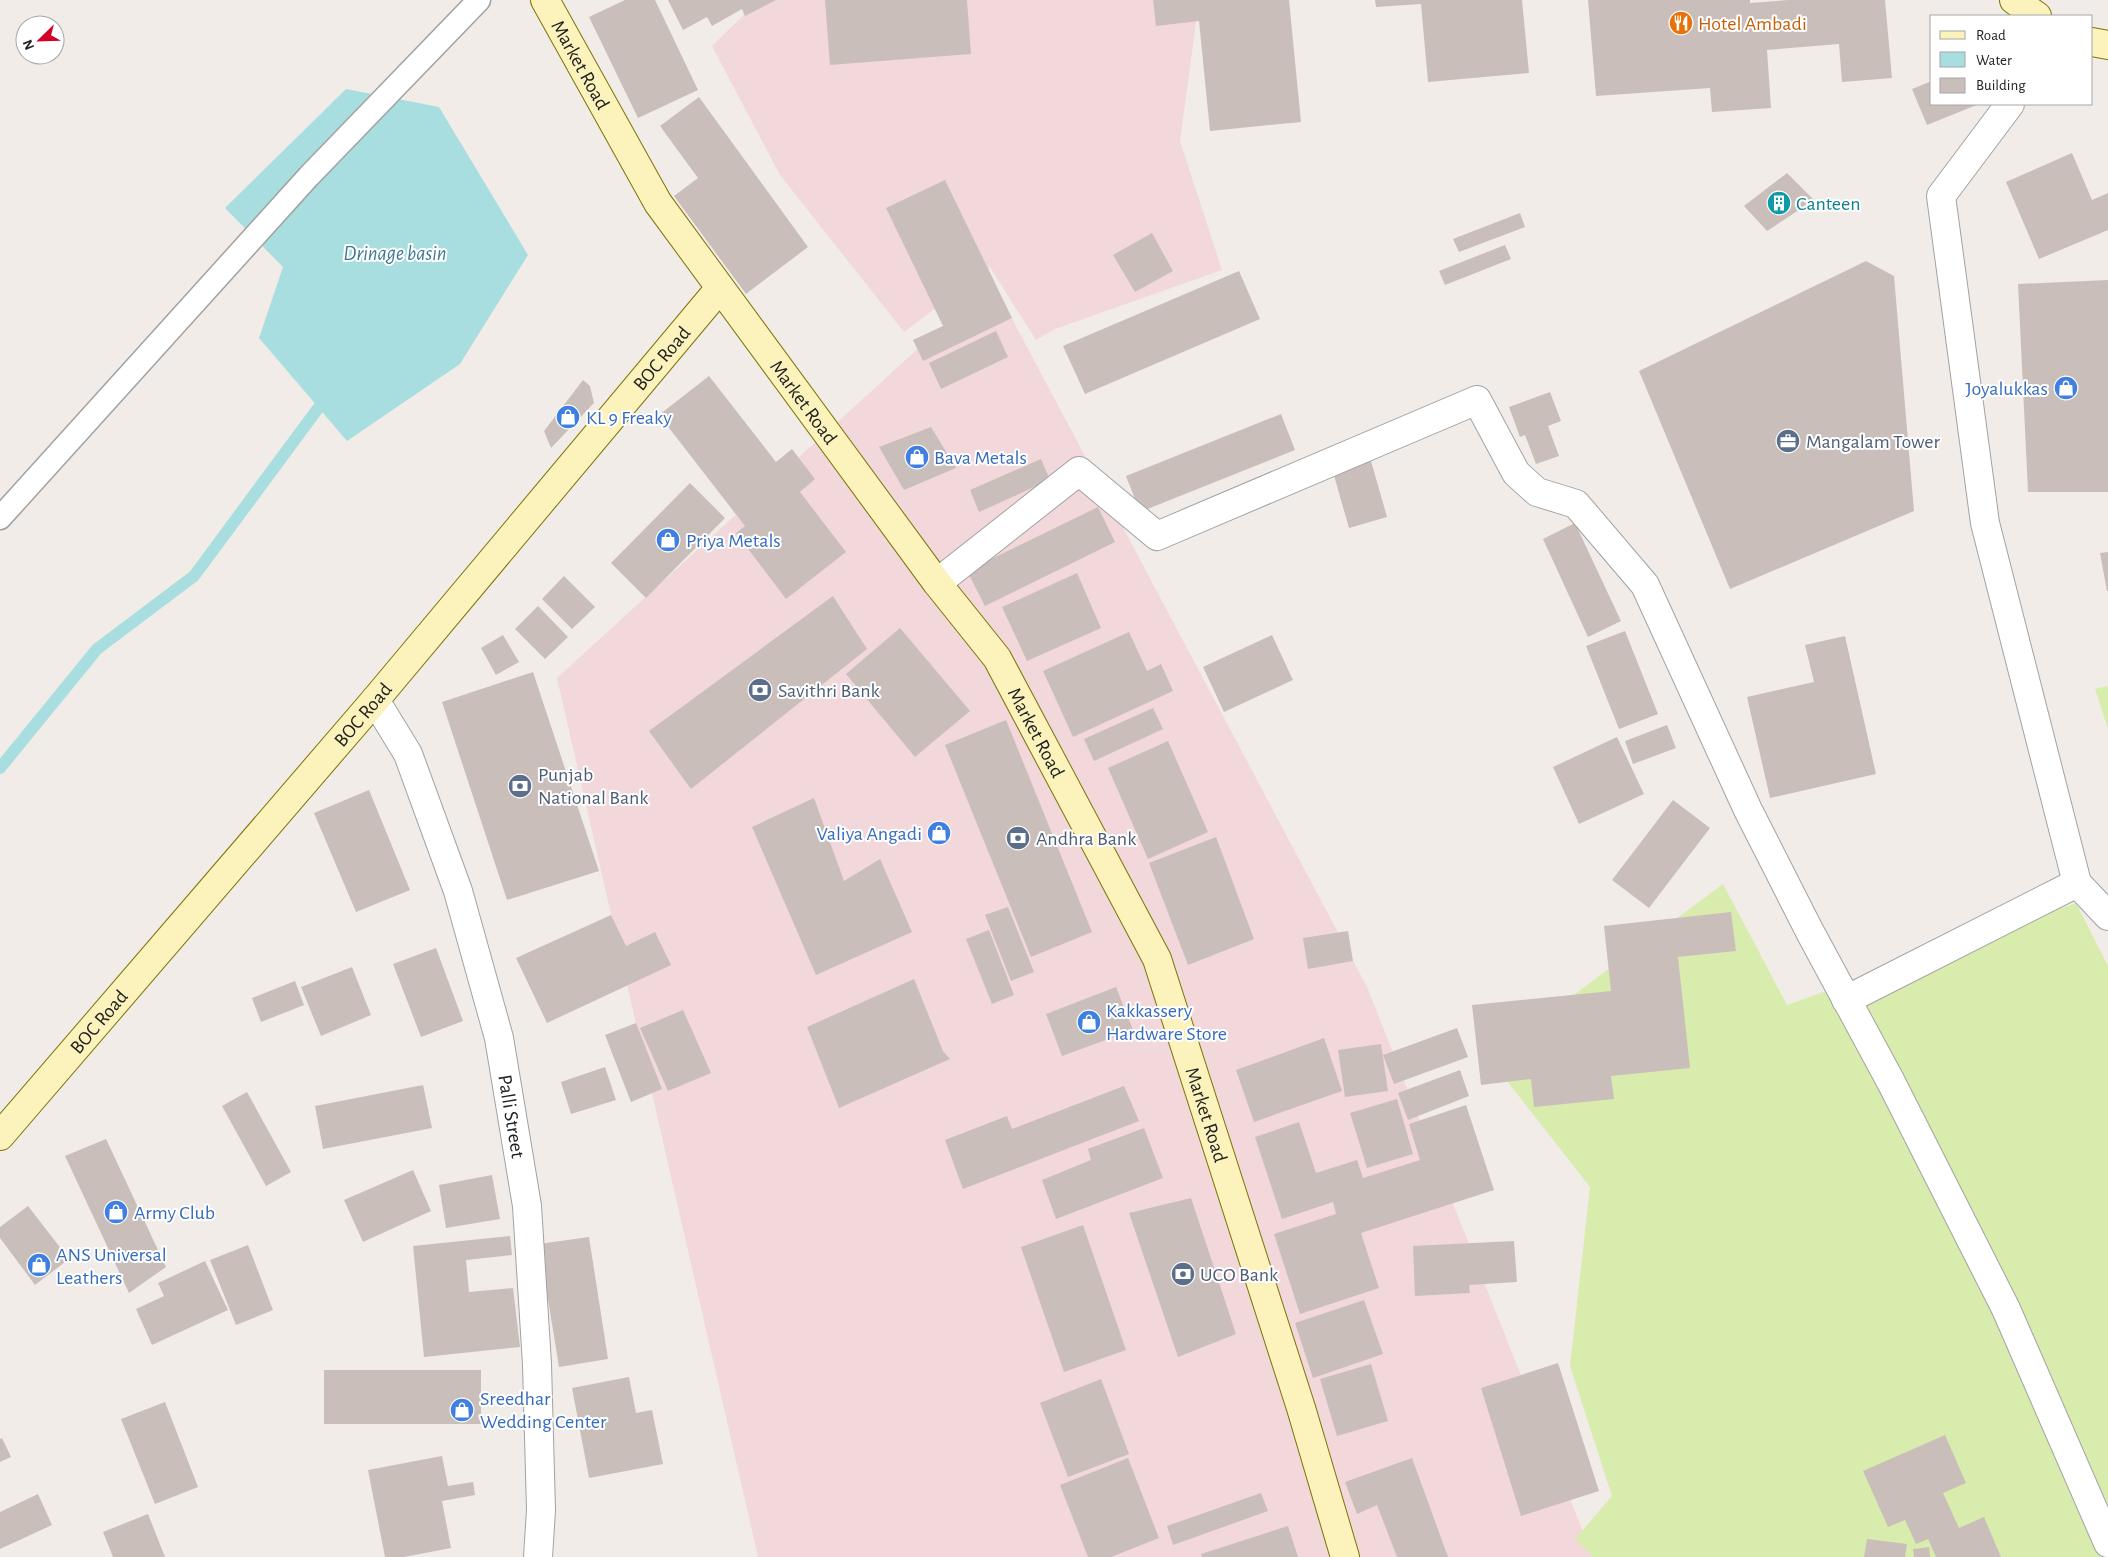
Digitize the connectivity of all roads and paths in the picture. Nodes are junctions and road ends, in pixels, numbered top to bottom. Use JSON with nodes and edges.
{"nodes":[{"id":1,"x":479,"y":0,"type":"edge"},
{"id":2,"x":545,"y":0,"type":"edge"},
{"id":3,"x":2014,"y":0,"type":"edge"},
{"id":4,"x":2035,"y":15,"type":"edge"},
{"id":5,"x":2093,"y":42,"type":"edge"},
{"id":6,"x":2108,"y":45,"type":"edge"},
{"id":7,"x":2009,"y":105,"type":"edge"},
{"id":8,"x":720,"y":288,"type":"junction"},
{"id":9,"x":0,"y":518,"type":"edge"},
{"id":10,"x":937,"y":583,"type":"junction"},
{"id":11,"x":375,"y":700,"type":"junction"},
{"id":12,"x":2077,"y":883,"type":"junction"},
{"id":13,"x":2108,"y":916,"type":"edge"},
{"id":14,"x":1846,"y":1000,"type":"junction"},
{"id":15,"x":0,"y":1136,"type":"edge"},
{"id":16,"x":2108,"y":1542,"type":"edge"},
{"id":17,"x":538,"y":1557,"type":"edge"},
{"id":18,"x":1345,"y":1557,"type":"edge"}],
"edges":[{"from":1,"to":9,"type":"lane"},
{"from":2,"to":8,"type":"main road","name":"Market Road"},
{"from":3,"to":4,"type":"main road"},
{"from":5,"to":6,"type":"main road"},
{"from":7,"to":12,"type":"street"},
{"from":8,"to":10,"type":"main road","name":"Market Road"},
{"from":8,"to":11,"type":"main road","name":"BOC Road"},
{"from":10,"to":14,"type":"street"},
{"from":10,"to":18,"type":"main road","name":"Market Road"},
{"from":11,"to":15,"type":"main road","name":"BOC Road"},
{"from":11,"to":17,"type":"street","name":"Palli Street"},
{"from":12,"to":13,"type":"street"},
{"from":12,"to":14,"type":"street"},
{"from":14,"to":16,"type":"street"}]}
